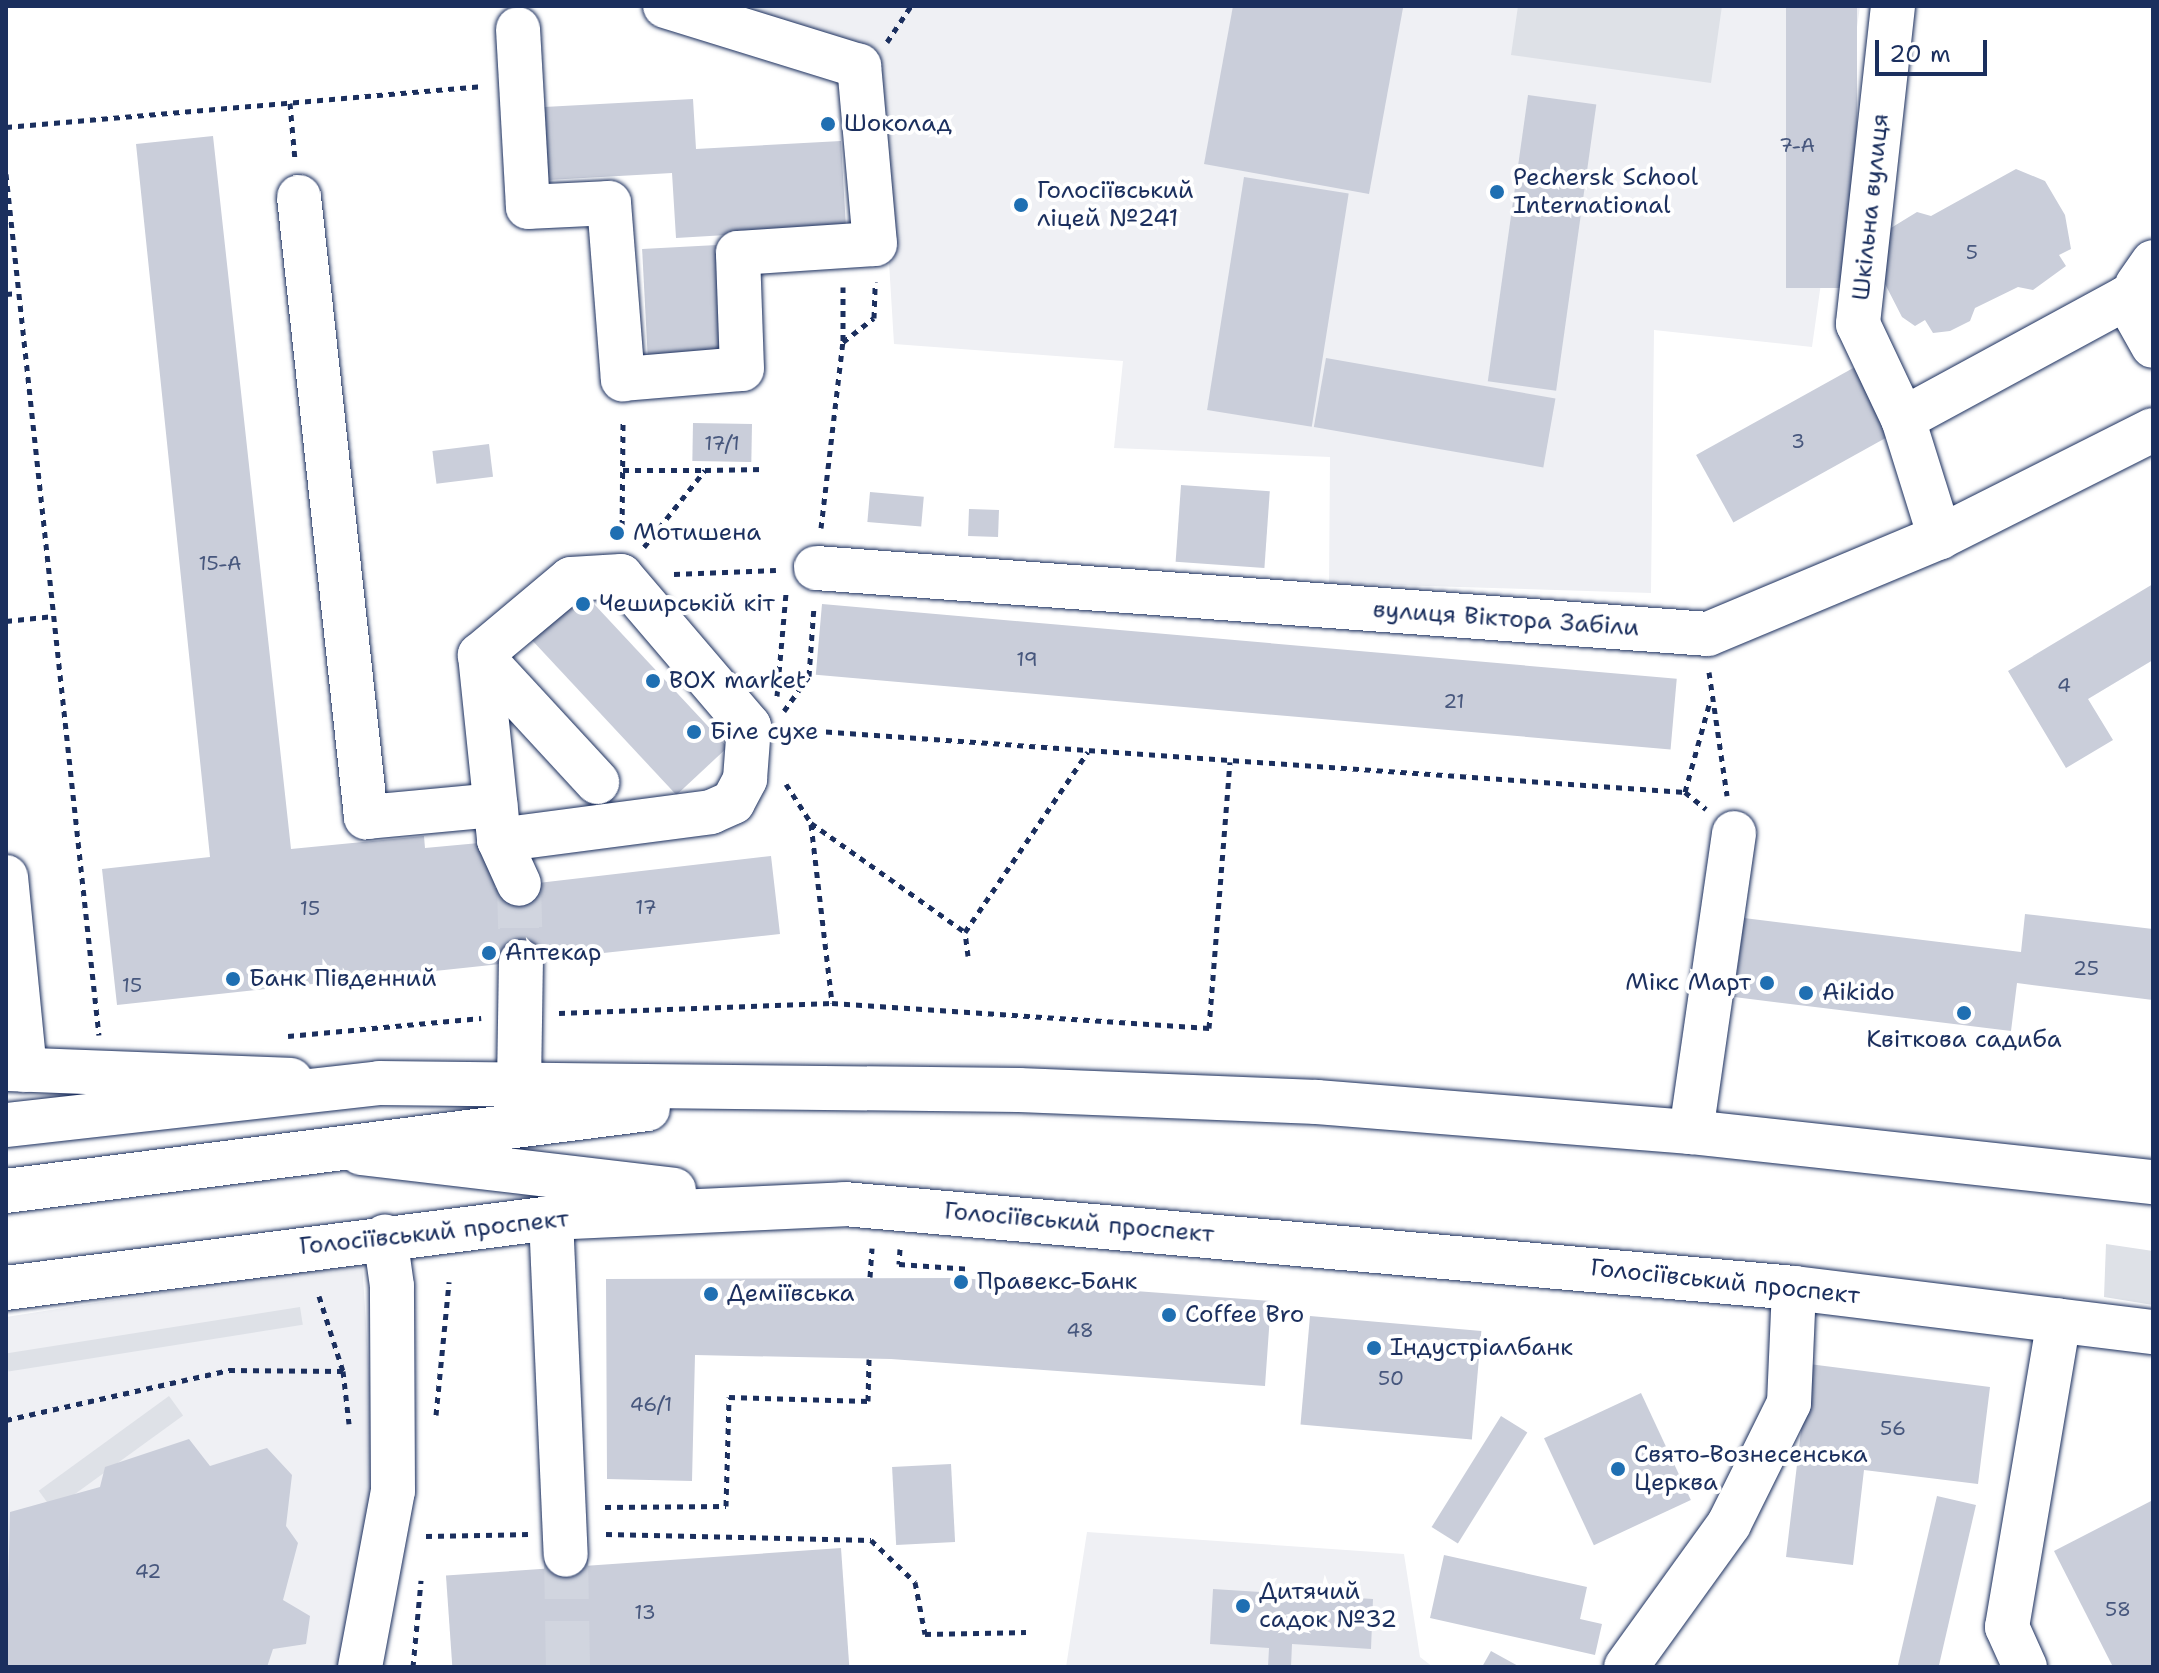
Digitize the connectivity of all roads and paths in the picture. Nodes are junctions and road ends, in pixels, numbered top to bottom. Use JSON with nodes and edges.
{"nodes":[{"id":1,"x":665,"y":6,"type":"edge"},
{"id":2,"x":1893,"y":6,"type":"edge"},
{"id":3,"x":518,"y":29,"type":"dead end"},
{"id":4,"x":485,"y":101,"type":"dead end"},
{"id":5,"x":290,"y":103,"type":"junction"},
{"id":6,"x":6,"y":127,"type":"edge"},
{"id":7,"x":6,"y":174,"type":"edge"},
{"id":8,"x":299,"y":197,"type":"joint"},
{"id":9,"x":859,"y":244,"type":"junction"},
{"id":10,"x":18,"y":293,"type":"junction"},
{"id":11,"x":6,"y":294,"type":"edge"},
{"id":12,"x":843,"y":342,"type":"junction"},
{"id":13,"x":2153,"y":346,"type":"edge"},
{"id":14,"x":1903,"y":419,"type":"junction"},
{"id":15,"x":2153,"y":430,"type":"edge"},
{"id":16,"x":623,"y":435,"type":"dead end"},
{"id":17,"x":765,"y":469,"type":"dead end"},
{"id":18,"x":623,"y":470,"type":"junction"},
{"id":19,"x":705,"y":470,"type":"junction"},
{"id":20,"x":1940,"y":537,"type":"junction"},
{"id":21,"x":802,"y":568,"type":"junction"},
{"id":22,"x":621,"y":576,"type":"junction"},
{"id":23,"x":54,"y":616,"type":"junction"},
{"id":24,"x":6,"y":621,"type":"edge"},
{"id":25,"x":1708,"y":634,"type":"junction"},
{"id":26,"x":480,"y":655,"type":"junction"},
{"id":27,"x":1710,"y":701,"type":"junction"},
{"id":28,"x":760,"y":727,"type":"junction"},
{"id":29,"x":1088,"y":752,"type":"junction"},
{"id":30,"x":1230,"y":762,"type":"junction"},
{"id":31,"x":597,"y":782,"type":"dead end"},
{"id":32,"x":497,"y":823,"type":"junction"},
{"id":33,"x":1734,"y":833,"type":"joint"},
{"id":34,"x":6,"y":877,"type":"edge"},
{"id":35,"x":519,"y":884,"type":"tunnel mouth"},
{"id":36,"x":965,"y":932,"type":"junction"},
{"id":37,"x":968,"y":956,"type":"dead end"},
{"id":38,"x":521,"y":962,"type":"tunnel mouth"},
{"id":39,"x":832,"y":1003,"type":"junction"},
{"id":40,"x":96,"y":1009,"type":"dead end"},
{"id":41,"x":520,"y":1014,"type":"junction"},
{"id":42,"x":272,"y":1038,"type":"dead end"},
{"id":43,"x":16,"y":1069,"type":"edge"},
{"id":44,"x":379,"y":1083,"type":"junction"},
{"id":45,"x":519,"y":1085,"type":"junction"},
{"id":46,"x":834,"y":1087,"type":"junction"},
{"id":47,"x":6,"y":1125,"type":"edge"},
{"id":48,"x":1691,"y":1132,"type":"junction"},
{"id":49,"x":323,"y":1149,"type":"junction"},
{"id":50,"x":2153,"y":1182,"type":"edge"},
{"id":51,"x":6,"y":1191,"type":"edge"},
{"id":52,"x":776,"y":1202,"type":"junction"},
{"id":53,"x":551,"y":1218,"type":"junction"},
{"id":54,"x":385,"y":1236,"type":"junction"},
{"id":55,"x":872,"y":1248,"type":"dead end"},
{"id":56,"x":900,"y":1248,"type":"dead end"},
{"id":57,"x":971,"y":1269,"type":"dead end"},
{"id":58,"x":870,"y":1277,"type":"dead end"},
{"id":59,"x":6,"y":1288,"type":"edge"},
{"id":60,"x":1794,"y":1288,"type":"junction"},
{"id":61,"x":319,"y":1296,"type":"dead end"},
{"id":62,"x":2059,"y":1320,"type":"junction"},
{"id":63,"x":2153,"y":1332,"type":"edge"},
{"id":64,"x":869,"y":1359,"type":"dead end"},
{"id":65,"x":343,"y":1371,"type":"junction"},
{"id":66,"x":6,"y":1420,"type":"edge"},
{"id":67,"x":350,"y":1429,"type":"dead end"},
{"id":68,"x":565,"y":1532,"type":"junction"},
{"id":69,"x":425,"y":1536,"type":"dead end"},
{"id":70,"x":1026,"y":1632,"type":"dead end"},
{"id":71,"x":360,"y":1667,"type":"edge"},
{"id":72,"x":1626,"y":1667,"type":"edge"},
{"id":73,"x":2025,"y":1667,"type":"edge"}],
"edges":[{"from":1,"to":9,"type":"main road"},
{"from":2,"to":14,"type":"main road","name":"Шкільна вулиця"},
{"from":3,"to":9,"type":"main road"},
{"from":4,"to":5,"type":"path"},
{"from":5,"to":6,"type":"path"},
{"from":5,"to":8,"type":"path"},
{"from":7,"to":10,"type":"path"},
{"from":8,"to":32,"type":"main road"},
{"from":9,"to":12,"type":"path"},
{"from":9,"to":12,"type":"path"},
{"from":10,"to":11,"type":"path"},
{"from":10,"to":23,"type":"path"},
{"from":12,"to":21,"type":"path"},
{"from":13,"to":14,"type":"main road"},
{"from":14,"to":20,"type":"main road","name":"Шкільна вулиця"},
{"from":15,"to":20,"type":"main road","name":"вулиця Віктора Забіли"},
{"from":16,"to":18,"type":"path"},
{"from":17,"to":19,"type":"path"},
{"from":18,"to":19,"type":"path"},
{"from":18,"to":22,"type":"path"},
{"from":19,"to":22,"type":"path"},
{"from":20,"to":25,"type":"main road","name":"вулиця Віктора Забіли"},
{"from":21,"to":22,"type":"path"},
{"from":21,"to":25,"type":"main road","name":"вулиця Віктора Забіли"},
{"from":21,"to":28,"type":"path"},
{"from":21,"to":28,"type":"path"},
{"from":22,"to":26,"type":"main road"},
{"from":22,"to":28,"type":"main road"},
{"from":23,"to":24,"type":"path"},
{"from":23,"to":40,"type":"path"},
{"from":25,"to":27,"type":"path"},
{"from":26,"to":31,"type":"main road"},
{"from":26,"to":32,"type":"main road"},
{"from":27,"to":30,"type":"path"},
{"from":27,"to":33,"type":"path"},
{"from":28,"to":29,"type":"path"},
{"from":28,"to":32,"type":"main road"},
{"from":29,"to":30,"type":"path"},
{"from":29,"to":36,"type":"path"},
{"from":30,"to":39,"type":"path"},
{"from":32,"to":35,"type":"main road"},
{"from":33,"to":48,"type":"main road"},
{"from":34,"to":43,"type":"main road"},
{"from":36,"to":37,"type":"path"},
{"from":36,"to":39,"type":"path"},
{"from":38,"to":41,"type":"main road"},
{"from":39,"to":41,"type":"path"},
{"from":41,"to":42,"type":"path"},
{"from":41,"to":45,"type":"main road"},
{"from":43,"to":44,"type":"main road"},
{"from":44,"to":45,"type":"main road"},
{"from":44,"to":47,"type":"main road"},
{"from":45,"to":46,"type":"main road"},
{"from":46,"to":48,"type":"main road"},
{"from":46,"to":49,"type":"main road"},
{"from":48,"to":50,"type":"main road"},
{"from":49,"to":51,"type":"main road"},
{"from":49,"to":52,"type":"main road"},
{"from":52,"to":53,"type":"main road","name":"Голосіївський проспект"},
{"from":52,"to":60,"type":"main road","name":"Голосіївський проспект"},
{"from":53,"to":54,"type":"main road","name":"Голосіївський проспект"},
{"from":53,"to":68,"type":"main road"},
{"from":54,"to":59,"type":"main road","name":"Голосіївський проспект"},
{"from":54,"to":71,"type":"main road"},
{"from":55,"to":58,"type":"path"},
{"from":56,"to":57,"type":"path"},
{"from":60,"to":62,"type":"main road","name":"Голосіївський проспект"},
{"from":60,"to":72,"type":"main road"},
{"from":61,"to":65,"type":"path"},
{"from":62,"to":63,"type":"main road","name":"Голосіївський проспект"},
{"from":62,"to":73,"type":"main road"},
{"from":64,"to":68,"type":"path"},
{"from":65,"to":66,"type":"path"},
{"from":65,"to":67,"type":"path"},
{"from":68,"to":69,"type":"path"},
{"from":68,"to":70,"type":"path"}]}
